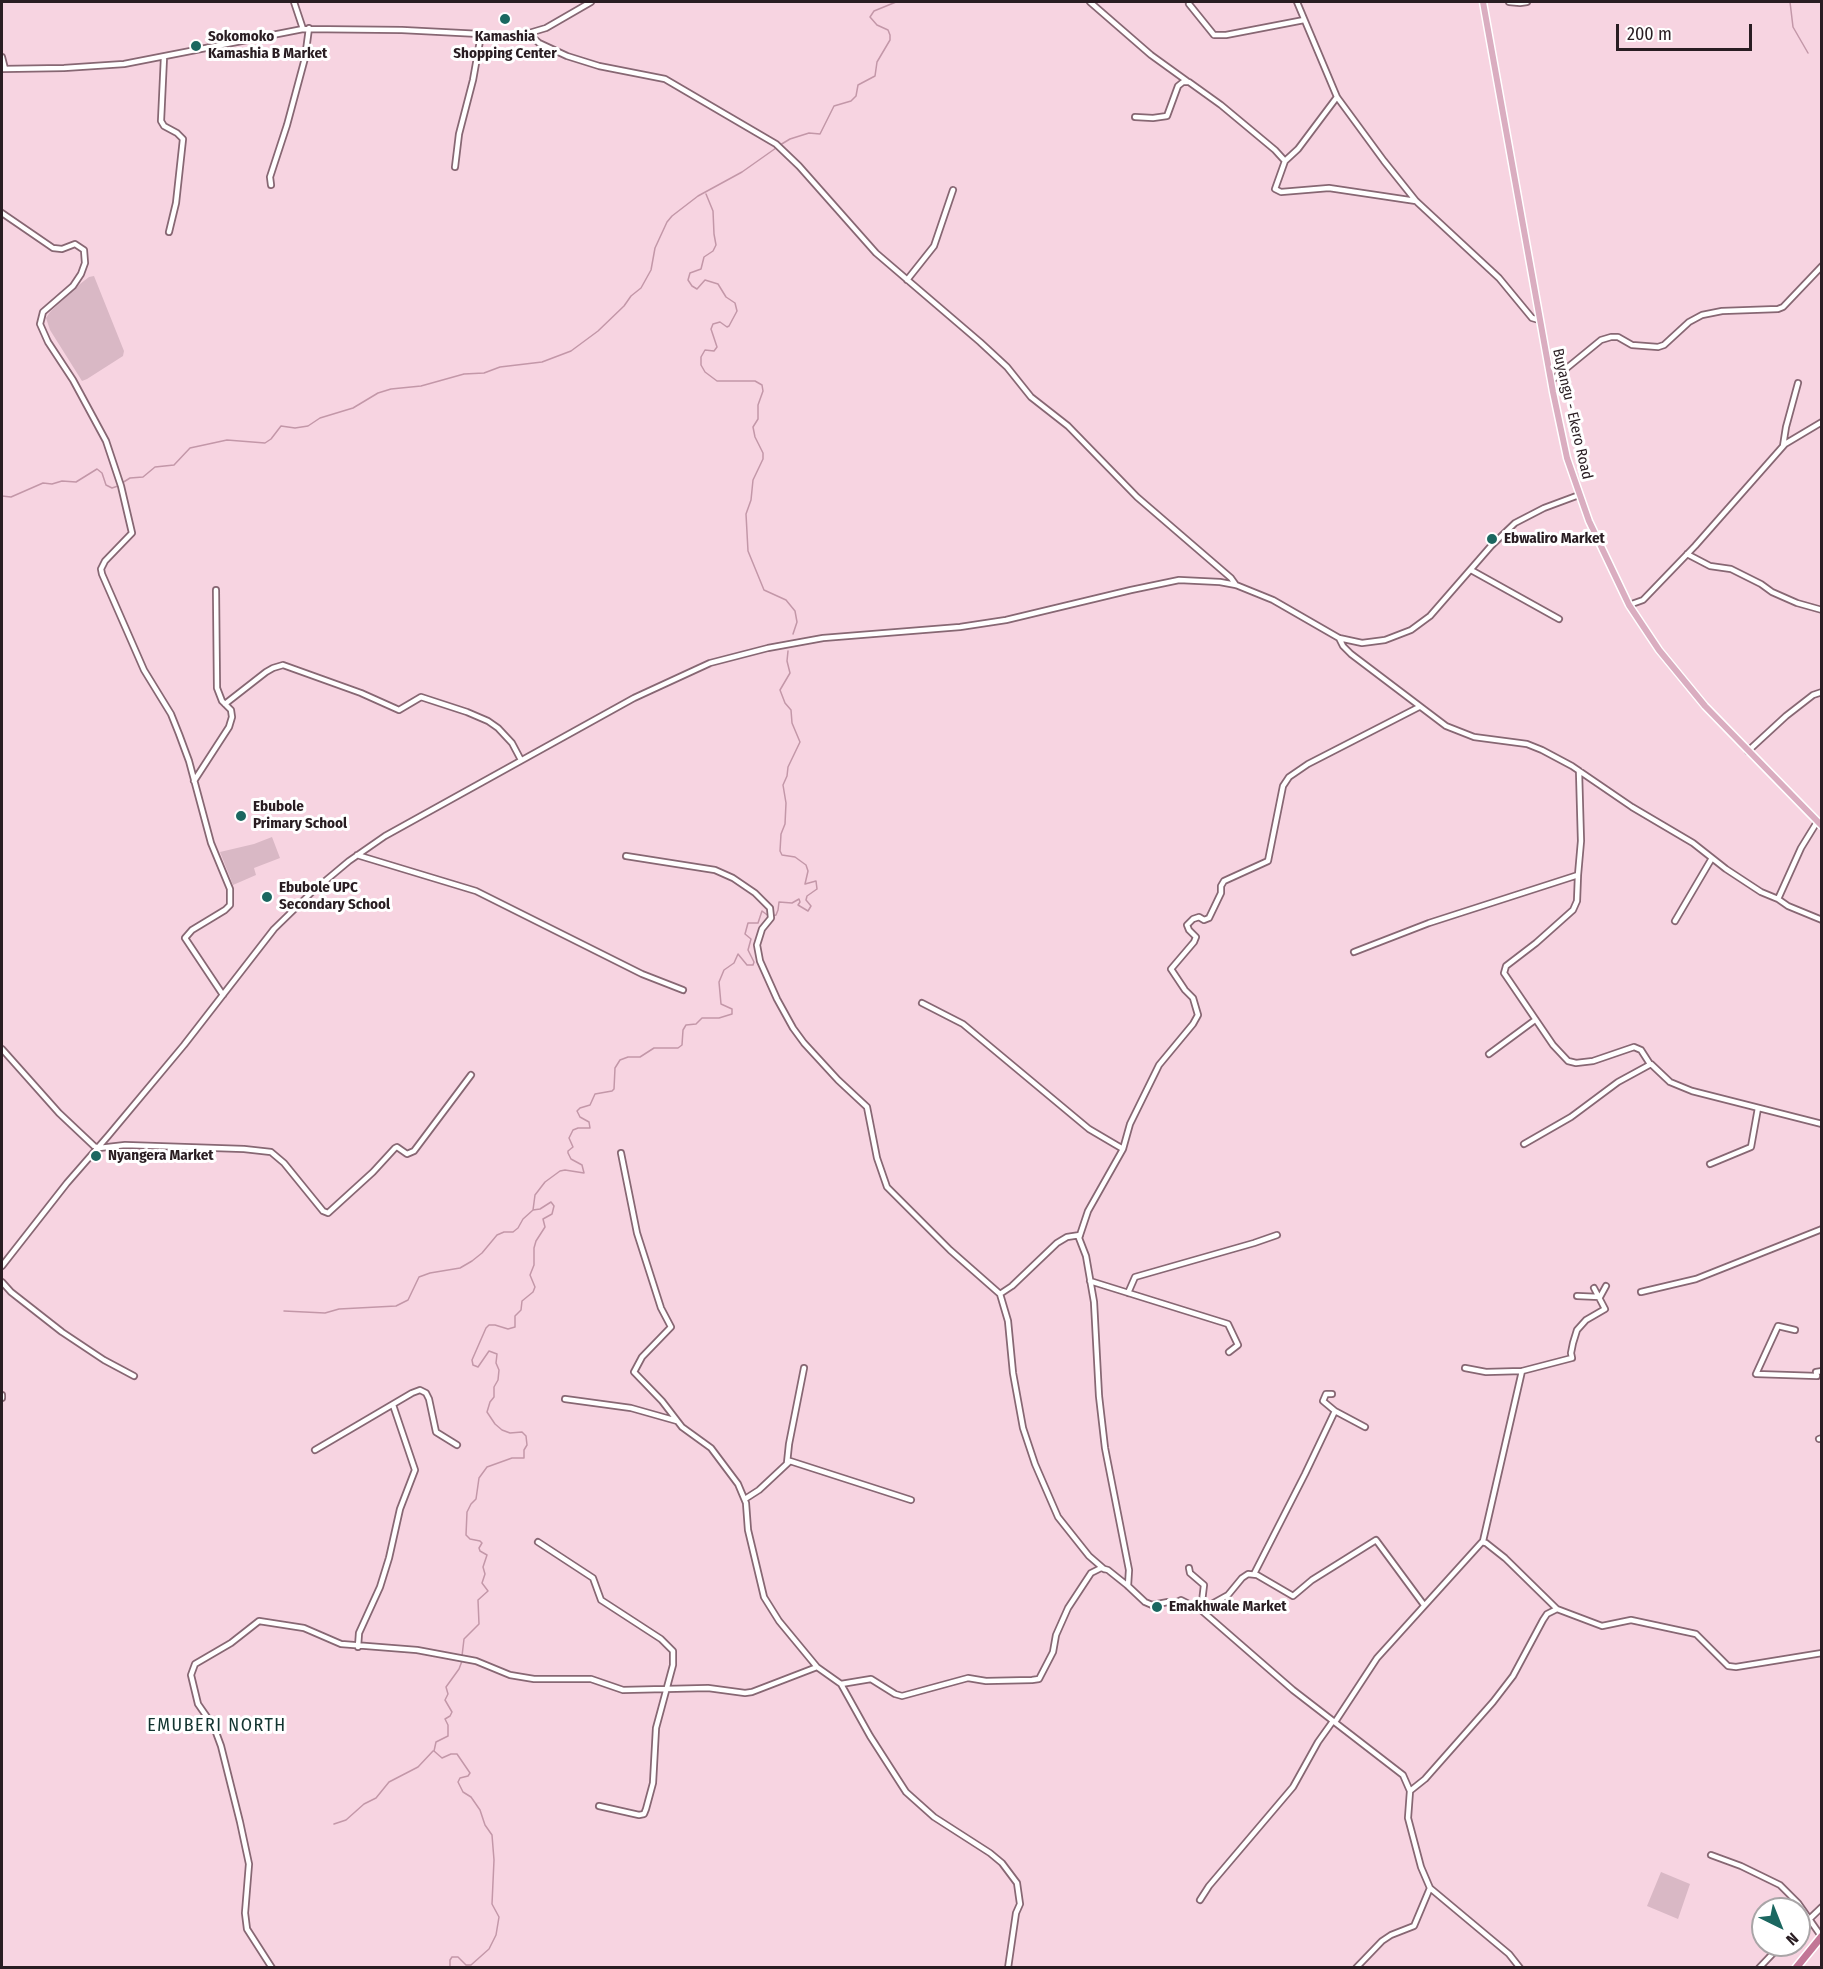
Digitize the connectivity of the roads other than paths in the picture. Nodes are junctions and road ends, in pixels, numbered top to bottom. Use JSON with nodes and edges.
{"nodes":[{"id":1,"x":294,"y":2,"type":"edge"},
{"id":2,"x":591,"y":2,"type":"edge"},
{"id":3,"x":1090,"y":2,"type":"edge"},
{"id":4,"x":1297,"y":2,"type":"edge"},
{"id":5,"x":1483,"y":2,"type":"edge"},
{"id":6,"x":1509,"y":2,"type":"edge"},
{"id":7,"x":1527,"y":2,"type":"edge"},
{"id":8,"x":1189,"y":4,"type":"dead end"},
{"id":9,"x":1304,"y":20,"type":"junction"},
{"id":10,"x":309,"y":28,"type":"junction"},
{"id":11,"x":303,"y":29,"type":"junction"},
{"id":12,"x":529,"y":34,"type":"junction"},
{"id":13,"x":481,"y":35,"type":"junction"},
{"id":14,"x":2,"y":57,"type":"edge"},
{"id":15,"x":164,"y":57,"type":"junction"},
{"id":16,"x":3,"y":69,"type":"edge"},
{"id":17,"x":1187,"y":81,"type":"junction"},
{"id":18,"x":1337,"y":97,"type":"junction"},
{"id":19,"x":1135,"y":117,"type":"dead end"},
{"id":20,"x":1285,"y":161,"type":"junction"},
{"id":21,"x":455,"y":167,"type":"dead end"},
{"id":22,"x":272,"y":185,"type":"dead end"},
{"id":23,"x":953,"y":190,"type":"dead end"},
{"id":24,"x":1416,"y":201,"type":"junction"},
{"id":25,"x":2,"y":213,"type":"edge"},
{"id":26,"x":169,"y":231,"type":"dead end"},
{"id":27,"x":1821,"y":267,"type":"edge"},
{"id":28,"x":907,"y":280,"type":"junction"},
{"id":29,"x":1539,"y":320,"type":"junction"},
{"id":30,"x":1551,"y":381,"type":"junction"},
{"id":31,"x":1798,"y":383,"type":"dead end"},
{"id":32,"x":1821,"y":422,"type":"edge"},
{"id":33,"x":1783,"y":446,"type":"junction"},
{"id":34,"x":1579,"y":495,"type":"junction"},
{"id":35,"x":1687,"y":554,"type":"junction"},
{"id":36,"x":1471,"y":570,"type":"junction"},
{"id":37,"x":1236,"y":585,"type":"junction"},
{"id":38,"x":216,"y":590,"type":"dead end"},
{"id":39,"x":1629,"y":605,"type":"junction"},
{"id":40,"x":1821,"y":610,"type":"edge"},
{"id":41,"x":1559,"y":619,"type":"dead end"},
{"id":42,"x":1339,"y":638,"type":"junction"},
{"id":43,"x":1821,"y":692,"type":"edge"},
{"id":44,"x":225,"y":704,"type":"junction"},
{"id":45,"x":1419,"y":707,"type":"junction"},
{"id":46,"x":1748,"y":751,"type":"junction"},
{"id":47,"x":521,"y":760,"type":"junction"},
{"id":48,"x":1580,"y":771,"type":"junction"},
{"id":49,"x":194,"y":781,"type":"junction"},
{"id":50,"x":1819,"y":824,"type":"edge"},
{"id":51,"x":357,"y":855,"type":"junction"},
{"id":52,"x":626,"y":855,"type":"dead end"},
{"id":53,"x":1712,"y":858,"type":"junction"},
{"id":54,"x":1578,"y":875,"type":"junction"},
{"id":55,"x":1778,"y":899,"type":"junction"},
{"id":56,"x":1821,"y":920,"type":"edge"},
{"id":57,"x":1675,"y":921,"type":"dead end"},
{"id":58,"x":1354,"y":952,"type":"dead end"},
{"id":59,"x":683,"y":990,"type":"dead end"},
{"id":60,"x":223,"y":995,"type":"junction"},
{"id":61,"x":922,"y":1003,"type":"dead end"},
{"id":62,"x":1535,"y":1020,"type":"junction"},
{"id":63,"x":2,"y":1049,"type":"edge"},
{"id":64,"x":1489,"y":1054,"type":"dead end"},
{"id":65,"x":1650,"y":1064,"type":"junction"},
{"id":66,"x":471,"y":1075,"type":"dead end"},
{"id":67,"x":1758,"y":1108,"type":"junction"},
{"id":68,"x":1821,"y":1124,"type":"edge"},
{"id":69,"x":1524,"y":1144,"type":"dead end"},
{"id":70,"x":99,"y":1148,"type":"junction"},
{"id":71,"x":1123,"y":1149,"type":"junction"},
{"id":72,"x":621,"y":1154,"type":"dead end"},
{"id":73,"x":1710,"y":1164,"type":"dead end"},
{"id":74,"x":1821,"y":1229,"type":"edge"},
{"id":75,"x":1080,"y":1235,"type":"junction"},
{"id":76,"x":1277,"y":1235,"type":"dead end"},
{"id":77,"x":2,"y":1266,"type":"edge"},
{"id":78,"x":1090,"y":1281,"type":"junction"},
{"id":79,"x":2,"y":1282,"type":"edge"},
{"id":80,"x":1606,"y":1286,"type":"dead end"},
{"id":81,"x":1594,"y":1287,"type":"dead end"},
{"id":82,"x":1641,"y":1292,"type":"dead end"},
{"id":83,"x":1128,"y":1293,"type":"junction"},
{"id":84,"x":1000,"y":1294,"type":"junction"},
{"id":85,"x":1578,"y":1296,"type":"dead end"},
{"id":86,"x":1600,"y":1297,"type":"junction"},
{"id":87,"x":1795,"y":1330,"type":"dead end"},
{"id":88,"x":1229,"y":1352,"type":"dead end"},
{"id":89,"x":804,"y":1368,"type":"dead end"},
{"id":90,"x":1466,"y":1368,"type":"dead end"},
{"id":91,"x":1522,"y":1371,"type":"junction"},
{"id":92,"x":1821,"y":1371,"type":"edge"},
{"id":93,"x":134,"y":1376,"type":"dead end"},
{"id":94,"x":1332,"y":1394,"type":"dead end"},
{"id":95,"x":565,"y":1399,"type":"dead end"},
{"id":96,"x":393,"y":1405,"type":"junction"},
{"id":97,"x":1335,"y":1411,"type":"junction"},
{"id":98,"x":677,"y":1421,"type":"junction"},
{"id":99,"x":1365,"y":1427,"type":"dead end"},
{"id":100,"x":457,"y":1445,"type":"dead end"},
{"id":101,"x":315,"y":1450,"type":"dead end"},
{"id":102,"x":787,"y":1463,"type":"junction"},
{"id":103,"x":745,"y":1499,"type":"junction"},
{"id":104,"x":910,"y":1500,"type":"dead end"},
{"id":105,"x":538,"y":1542,"type":"dead end"},
{"id":106,"x":1483,"y":1542,"type":"junction"},
{"id":107,"x":1189,"y":1568,"type":"dead end"},
{"id":108,"x":1104,"y":1569,"type":"junction"},
{"id":109,"x":1254,"y":1574,"type":"junction"},
{"id":110,"x":1128,"y":1586,"type":"junction"},
{"id":111,"x":1424,"y":1605,"type":"junction"},
{"id":112,"x":1557,"y":1609,"type":"junction"},
{"id":113,"x":1201,"y":1610,"type":"junction"},
{"id":114,"x":358,"y":1647,"type":"junction"},
{"id":115,"x":1821,"y":1653,"type":"edge"},
{"id":116,"x":817,"y":1667,"type":"junction"},
{"id":117,"x":841,"y":1684,"type":"junction"},
{"id":118,"x":665,"y":1689,"type":"junction"},
{"id":119,"x":1334,"y":1721,"type":"junction"},
{"id":120,"x":1410,"y":1791,"type":"junction"},
{"id":121,"x":598,"y":1806,"type":"dead end"},
{"id":122,"x":1711,"y":1855,"type":"dead end"},
{"id":123,"x":1430,"y":1888,"type":"junction"},
{"id":124,"x":1793,"y":1897,"type":"edge"},
{"id":125,"x":1200,"y":1900,"type":"dead end"},
{"id":126,"x":1821,"y":1906,"type":"edge"},
{"id":127,"x":1811,"y":1918,"type":"edge"},
{"id":128,"x":1811,"y":1923,"type":"edge"},
{"id":129,"x":1821,"y":1936,"type":"edge"},
{"id":130,"x":1770,"y":1957,"type":"edge"},
{"id":131,"x":272,"y":1968,"type":"edge"},
{"id":132,"x":1008,"y":1968,"type":"edge"},
{"id":133,"x":1356,"y":1968,"type":"edge"},
{"id":134,"x":1521,"y":1968,"type":"edge"},
{"id":135,"x":1759,"y":1968,"type":"edge"},
{"id":136,"x":1796,"y":1968,"type":"edge"}],
"edges":[{"from":1,"to":11,"type":"street"},
{"from":2,"to":12,"type":"street"},
{"from":3,"to":17,"type":"street"},
{"from":4,"to":9,"type":"street"},
{"from":5,"to":29,"type":"main road","name":"Buyangu - Ekero Road"},
{"from":6,"to":7,"type":"street"},
{"from":8,"to":9,"type":"street"},
{"from":9,"to":18,"type":"street"},
{"from":10,"to":11,"type":"street"},
{"from":10,"to":13,"type":"street"},
{"from":10,"to":22,"type":"street"},
{"from":11,"to":15,"type":"street"},
{"from":12,"to":13,"type":"street"},
{"from":12,"to":28,"type":"street"},
{"from":13,"to":21,"type":"street"},
{"from":14,"to":16,"type":"street"},
{"from":15,"to":16,"type":"street"},
{"from":15,"to":26,"type":"street"},
{"from":17,"to":19,"type":"street"},
{"from":17,"to":20,"type":"street"},
{"from":18,"to":20,"type":"street"},
{"from":18,"to":24,"type":"street"},
{"from":20,"to":24,"type":"street"},
{"from":23,"to":28,"type":"street"},
{"from":24,"to":29,"type":"street"},
{"from":25,"to":49,"type":"street"},
{"from":27,"to":30,"type":"street"},
{"from":28,"to":37,"type":"street"},
{"from":29,"to":30,"type":"main road","name":"Buyangu - Ekero Road"},
{"from":30,"to":34,"type":"main road","name":"Buyangu - Ekero Road"},
{"from":31,"to":33,"type":"street"},
{"from":32,"to":33,"type":"street"},
{"from":33,"to":35,"type":"street"},
{"from":34,"to":36,"type":"street"},
{"from":34,"to":39,"type":"main road","name":"Buyangu - Ekero Road"},
{"from":35,"to":39,"type":"street"},
{"from":35,"to":40,"type":"street"},
{"from":36,"to":41,"type":"street"},
{"from":36,"to":42,"type":"street"},
{"from":37,"to":42,"type":"street"},
{"from":37,"to":47,"type":"street"},
{"from":38,"to":44,"type":"street"},
{"from":39,"to":46,"type":"main road","name":"Buyangu - Ekero Road"},
{"from":42,"to":45,"type":"street"},
{"from":43,"to":46,"type":"street"},
{"from":44,"to":47,"type":"street"},
{"from":44,"to":49,"type":"street"},
{"from":45,"to":48,"type":"street"},
{"from":45,"to":71,"type":"street"},
{"from":46,"to":50,"type":"main road","name":"Buyangu - Ekero Road"},
{"from":47,"to":51,"type":"street"},
{"from":48,"to":53,"type":"street"},
{"from":48,"to":54,"type":"street"},
{"from":49,"to":60,"type":"street"},
{"from":50,"to":55,"type":"street"},
{"from":51,"to":59,"type":"street"},
{"from":51,"to":60,"type":"street"},
{"from":52,"to":84,"type":"street"},
{"from":53,"to":55,"type":"street"},
{"from":53,"to":57,"type":"street"},
{"from":54,"to":58,"type":"street"},
{"from":54,"to":62,"type":"street"},
{"from":55,"to":56,"type":"street"},
{"from":60,"to":70,"type":"street"},
{"from":61,"to":71,"type":"street"},
{"from":62,"to":64,"type":"street"},
{"from":62,"to":65,"type":"street"},
{"from":63,"to":70,"type":"street"},
{"from":65,"to":67,"type":"street"},
{"from":65,"to":69,"type":"street"},
{"from":66,"to":70,"type":"street"},
{"from":67,"to":68,"type":"street"},
{"from":67,"to":73,"type":"street"},
{"from":70,"to":77,"type":"street"},
{"from":71,"to":75,"type":"street"},
{"from":72,"to":98,"type":"street"},
{"from":74,"to":82,"type":"street"},
{"from":75,"to":78,"type":"street"},
{"from":75,"to":84,"type":"street"},
{"from":76,"to":83,"type":"street"},
{"from":78,"to":83,"type":"street"},
{"from":78,"to":110,"type":"street"},
{"from":79,"to":93,"type":"street"},
{"from":80,"to":86,"type":"street"},
{"from":81,"to":86,"type":"street"},
{"from":83,"to":88,"type":"street"},
{"from":84,"to":108,"type":"street"},
{"from":85,"to":86,"type":"street"},
{"from":86,"to":91,"type":"street"},
{"from":87,"to":92,"type":"street"},
{"from":89,"to":102,"type":"street"},
{"from":90,"to":91,"type":"street"},
{"from":91,"to":106,"type":"street"},
{"from":94,"to":97,"type":"street"},
{"from":95,"to":98,"type":"street"},
{"from":96,"to":100,"type":"street"},
{"from":96,"to":101,"type":"street"},
{"from":96,"to":114,"type":"street"},
{"from":97,"to":99,"type":"street"},
{"from":97,"to":109,"type":"street"},
{"from":98,"to":103,"type":"street"},
{"from":102,"to":103,"type":"street"},
{"from":102,"to":104,"type":"street"},
{"from":103,"to":116,"type":"street"},
{"from":105,"to":118,"type":"street"},
{"from":106,"to":111,"type":"street"},
{"from":106,"to":112,"type":"street"},
{"from":107,"to":113,"type":"street"},
{"from":108,"to":110,"type":"street"},
{"from":108,"to":117,"type":"street"},
{"from":109,"to":111,"type":"street"},
{"from":109,"to":113,"type":"street"},
{"from":110,"to":113,"type":"street"},
{"from":111,"to":119,"type":"street"},
{"from":112,"to":115,"type":"street"},
{"from":112,"to":120,"type":"street"},
{"from":113,"to":119,"type":"street"},
{"from":114,"to":118,"type":"street"},
{"from":114,"to":131,"type":"street"},
{"from":116,"to":117,"type":"street"},
{"from":116,"to":118,"type":"street"},
{"from":117,"to":132,"type":"street"},
{"from":118,"to":121,"type":"street"},
{"from":119,"to":120,"type":"street"},
{"from":119,"to":125,"type":"street"},
{"from":120,"to":123,"type":"street"},
{"from":122,"to":124,"type":"street"},
{"from":123,"to":133,"type":"street"},
{"from":123,"to":134,"type":"street"},
{"from":126,"to":127,"type":"street"},
{"from":128,"to":129,"type":"street"},
{"from":129,"to":136,"type":"highway"},
{"from":130,"to":135,"type":"street"}]}
